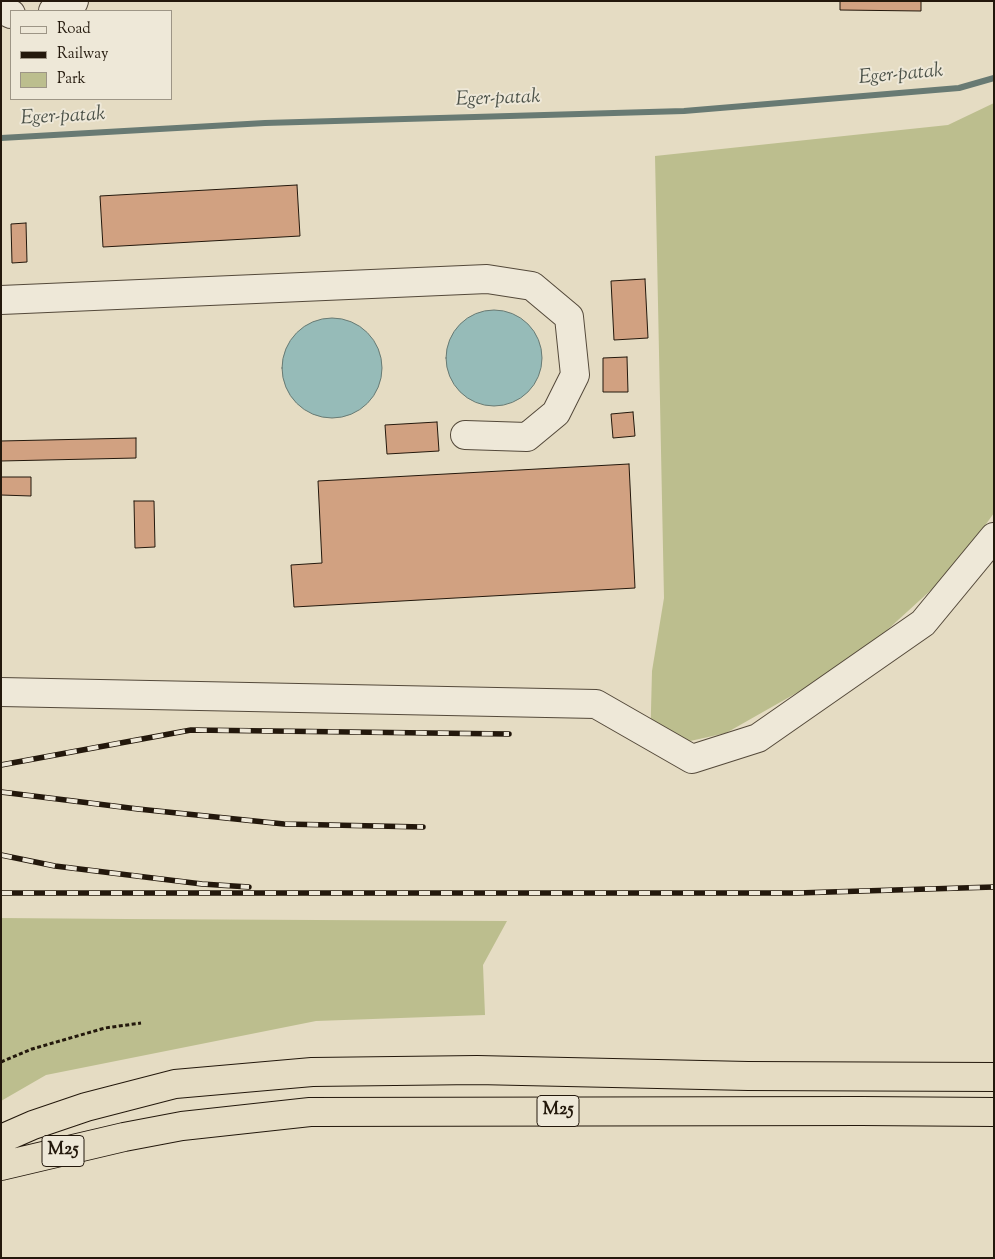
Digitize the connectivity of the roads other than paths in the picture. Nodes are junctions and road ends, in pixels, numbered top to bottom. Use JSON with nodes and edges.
{"nodes":[{"id":1,"x":74,"y":1,"type":"edge"},
{"id":2,"x":56,"y":10,"type":"edge"},
{"id":3,"x":1,"y":300,"type":"edge"},
{"id":4,"x":465,"y":435,"type":"dead end"},
{"id":5,"x":994,"y":537,"type":"edge"},
{"id":6,"x":1,"y":692,"type":"edge"},
{"id":7,"x":994,"y":1077,"type":"edge"},
{"id":8,"x":994,"y":1112,"type":"edge"},
{"id":9,"x":1,"y":1139,"type":"edge"},
{"id":10,"x":1,"y":1166,"type":"edge"}],
"edges":[{"from":1,"to":2,"type":"lane"},
{"from":3,"to":4,"type":"lane"},
{"from":5,"to":6,"type":"lane"},
{"from":7,"to":9,"type":"highway","number":"M25"},
{"from":8,"to":10,"type":"highway","number":"M25"}]}
